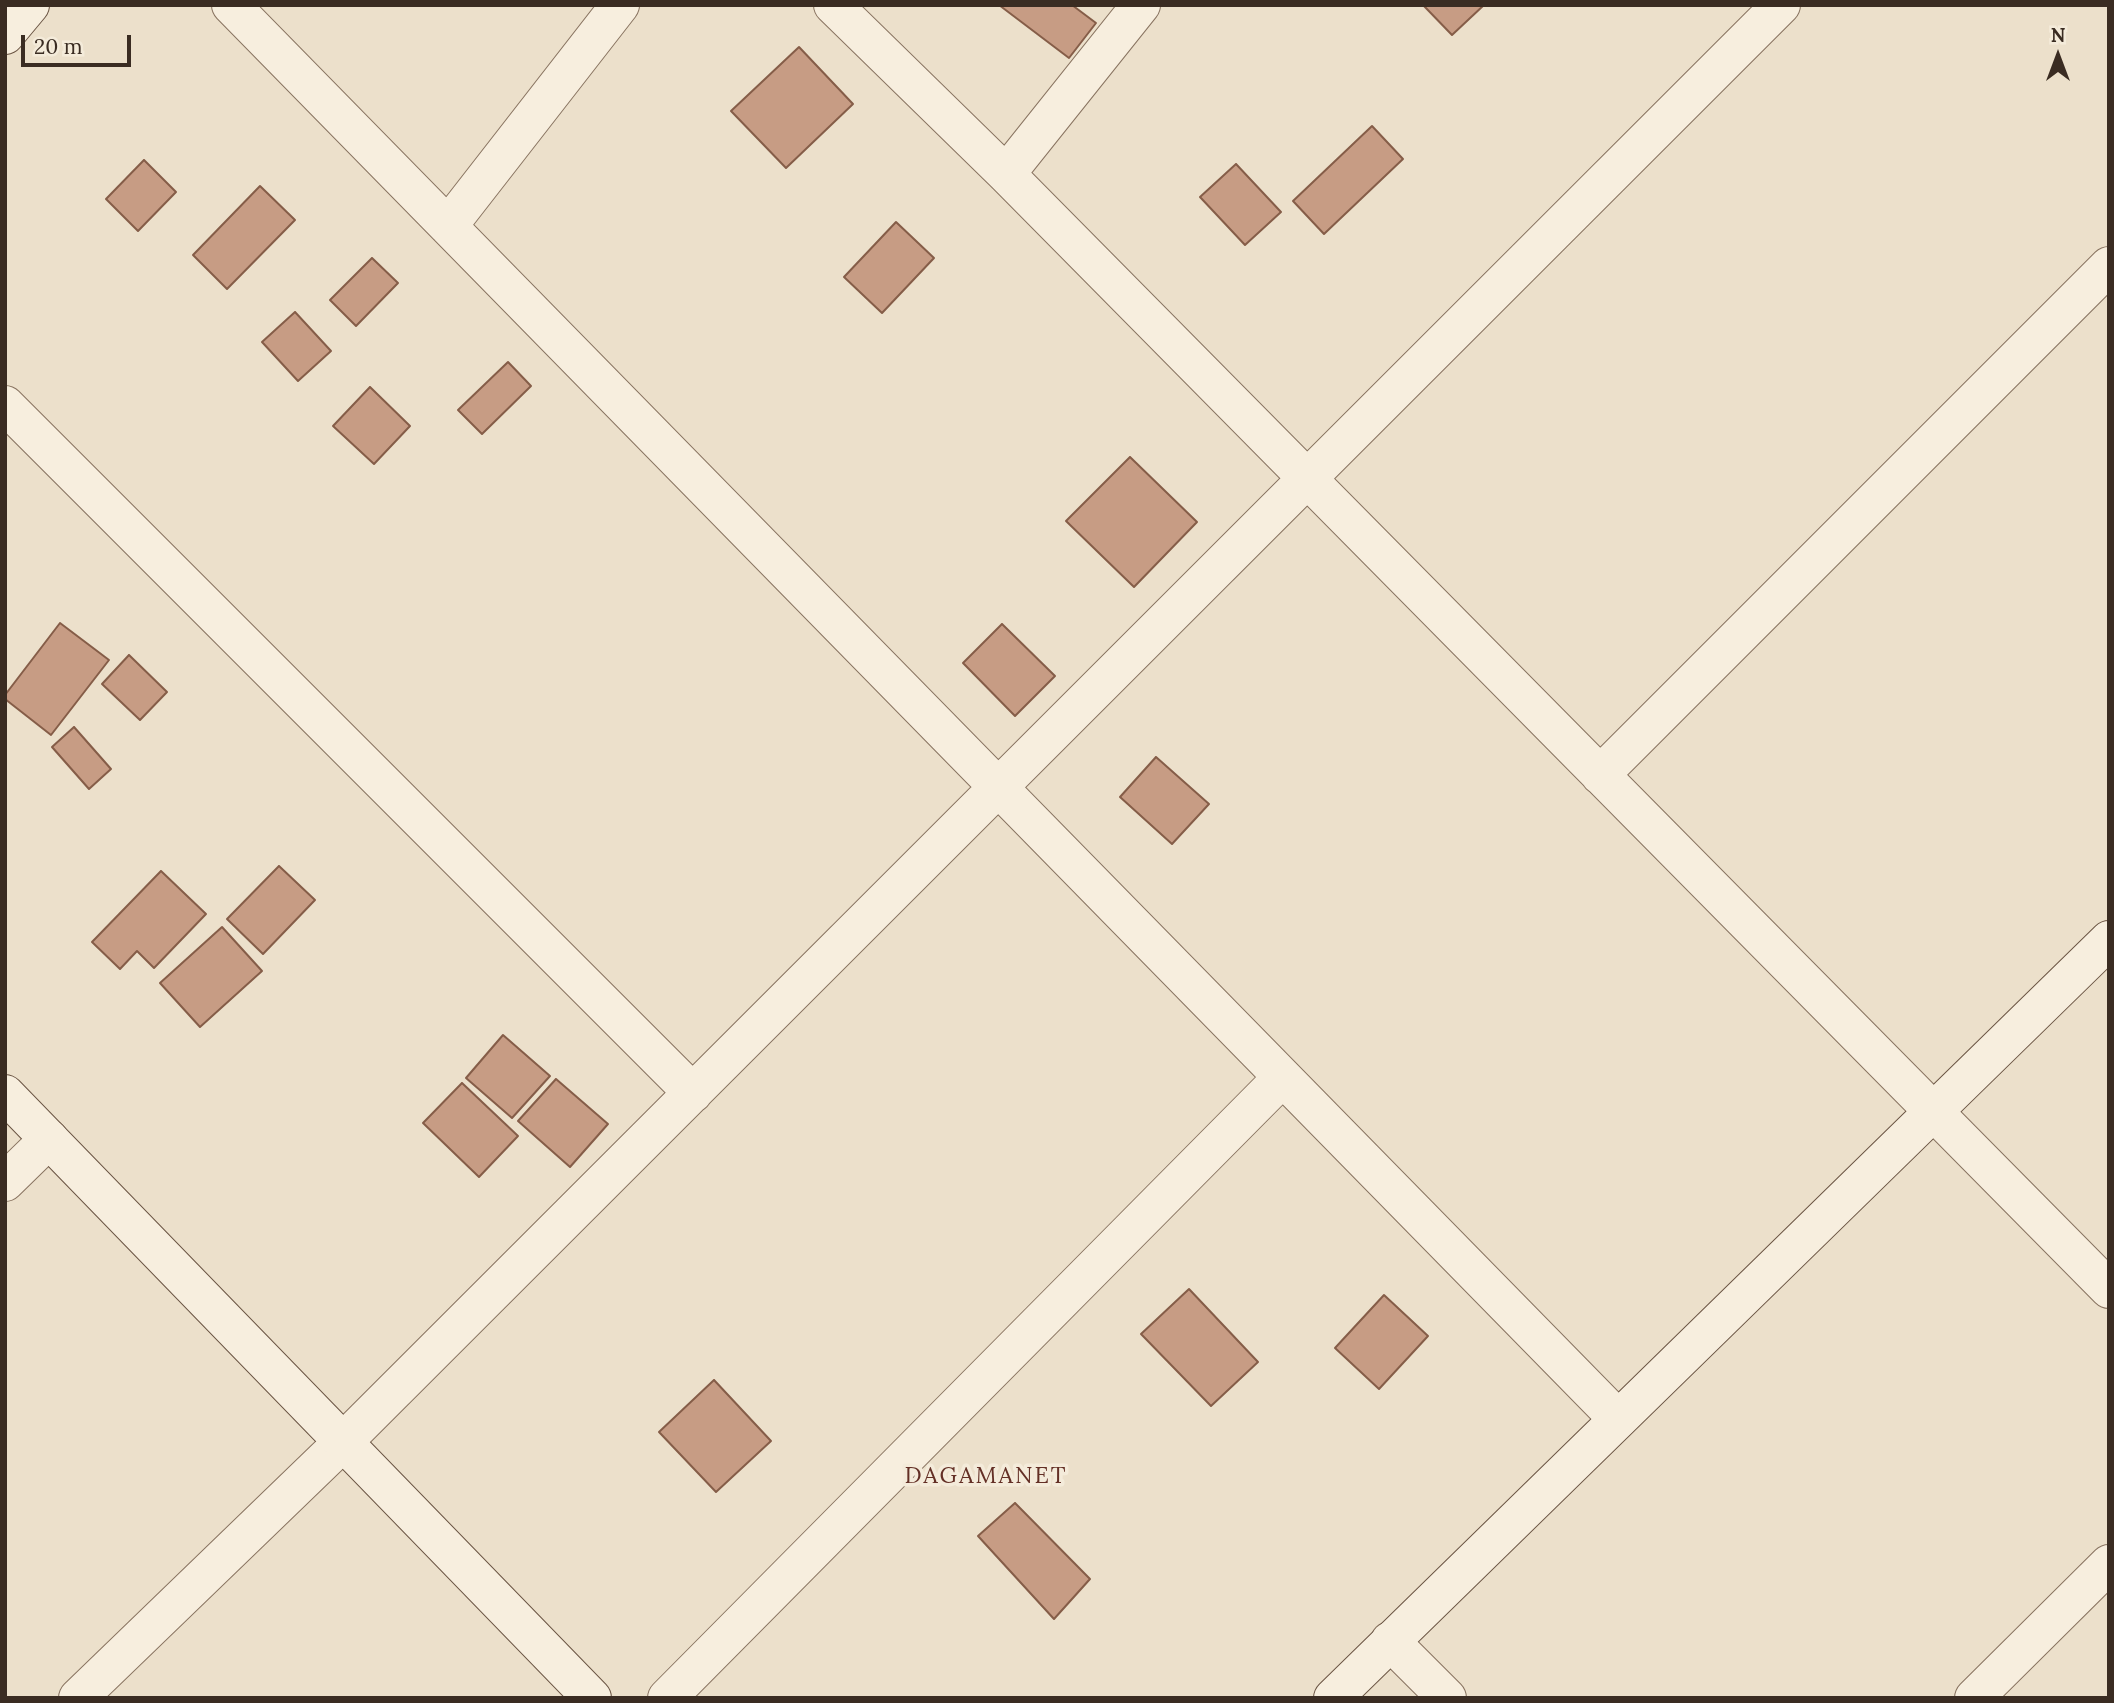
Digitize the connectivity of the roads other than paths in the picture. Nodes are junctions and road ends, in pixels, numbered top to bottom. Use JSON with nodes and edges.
{"nodes":[{"id":1,"x":30,"y":5,"type":"edge"},
{"id":2,"x":232,"y":5,"type":"edge"},
{"id":3,"x":620,"y":5,"type":"edge"},
{"id":4,"x":833,"y":5,"type":"edge"},
{"id":5,"x":1141,"y":5,"type":"edge"},
{"id":6,"x":1781,"y":5,"type":"edge"},
{"id":7,"x":5,"y":35,"type":"edge"},
{"id":8,"x":1006,"y":174,"type":"junction"},
{"id":9,"x":447,"y":226,"type":"junction"},
{"id":10,"x":2109,"y":266,"type":"edge"},
{"id":11,"x":5,"y":405,"type":"edge"},
{"id":12,"x":1308,"y":479,"type":"junction"},
{"id":13,"x":1601,"y":775,"type":"junction"},
{"id":14,"x":999,"y":789,"type":"junction"},
{"id":15,"x":2109,"y":940,"type":"edge"},
{"id":16,"x":1282,"y":1078,"type":"junction"},
{"id":17,"x":693,"y":1093,"type":"junction"},
{"id":18,"x":5,"y":1094,"type":"edge"},
{"id":19,"x":1933,"y":1112,"type":"junction"},
{"id":20,"x":49,"y":1139,"type":"junction"},
{"id":21,"x":5,"y":1182,"type":"edge"},
{"id":22,"x":2109,"y":1289,"type":"edge"},
{"id":23,"x":1618,"y":1419,"type":"junction"},
{"id":24,"x":343,"y":1441,"type":"junction"},
{"id":25,"x":2109,"y":1564,"type":"edge"},
{"id":26,"x":1390,"y":1641,"type":"junction"},
{"id":27,"x":78,"y":1698,"type":"edge"},
{"id":28,"x":592,"y":1698,"type":"edge"},
{"id":29,"x":667,"y":1698,"type":"edge"},
{"id":30,"x":1333,"y":1698,"type":"edge"},
{"id":31,"x":1447,"y":1698,"type":"edge"},
{"id":32,"x":1974,"y":1698,"type":"edge"}],
"edges":[{"from":1,"to":7,"type":"street"},
{"from":2,"to":9,"type":"street"},
{"from":3,"to":9,"type":"street"},
{"from":4,"to":8,"type":"street"},
{"from":5,"to":8,"type":"street"},
{"from":6,"to":12,"type":"street"},
{"from":8,"to":12,"type":"street"},
{"from":9,"to":14,"type":"street"},
{"from":10,"to":13,"type":"street"},
{"from":11,"to":17,"type":"street"},
{"from":12,"to":13,"type":"street"},
{"from":12,"to":14,"type":"street"},
{"from":13,"to":19,"type":"street"},
{"from":14,"to":16,"type":"street"},
{"from":14,"to":17,"type":"street"},
{"from":15,"to":19,"type":"street"},
{"from":16,"to":23,"type":"street"},
{"from":16,"to":29,"type":"street"},
{"from":17,"to":24,"type":"street"},
{"from":18,"to":20,"type":"street"},
{"from":19,"to":22,"type":"street"},
{"from":19,"to":23,"type":"street"},
{"from":20,"to":21,"type":"street"},
{"from":20,"to":24,"type":"street"},
{"from":23,"to":26,"type":"street"},
{"from":24,"to":27,"type":"street"},
{"from":24,"to":28,"type":"street"},
{"from":25,"to":32,"type":"street"},
{"from":26,"to":30,"type":"street"},
{"from":26,"to":31,"type":"street"}]}
